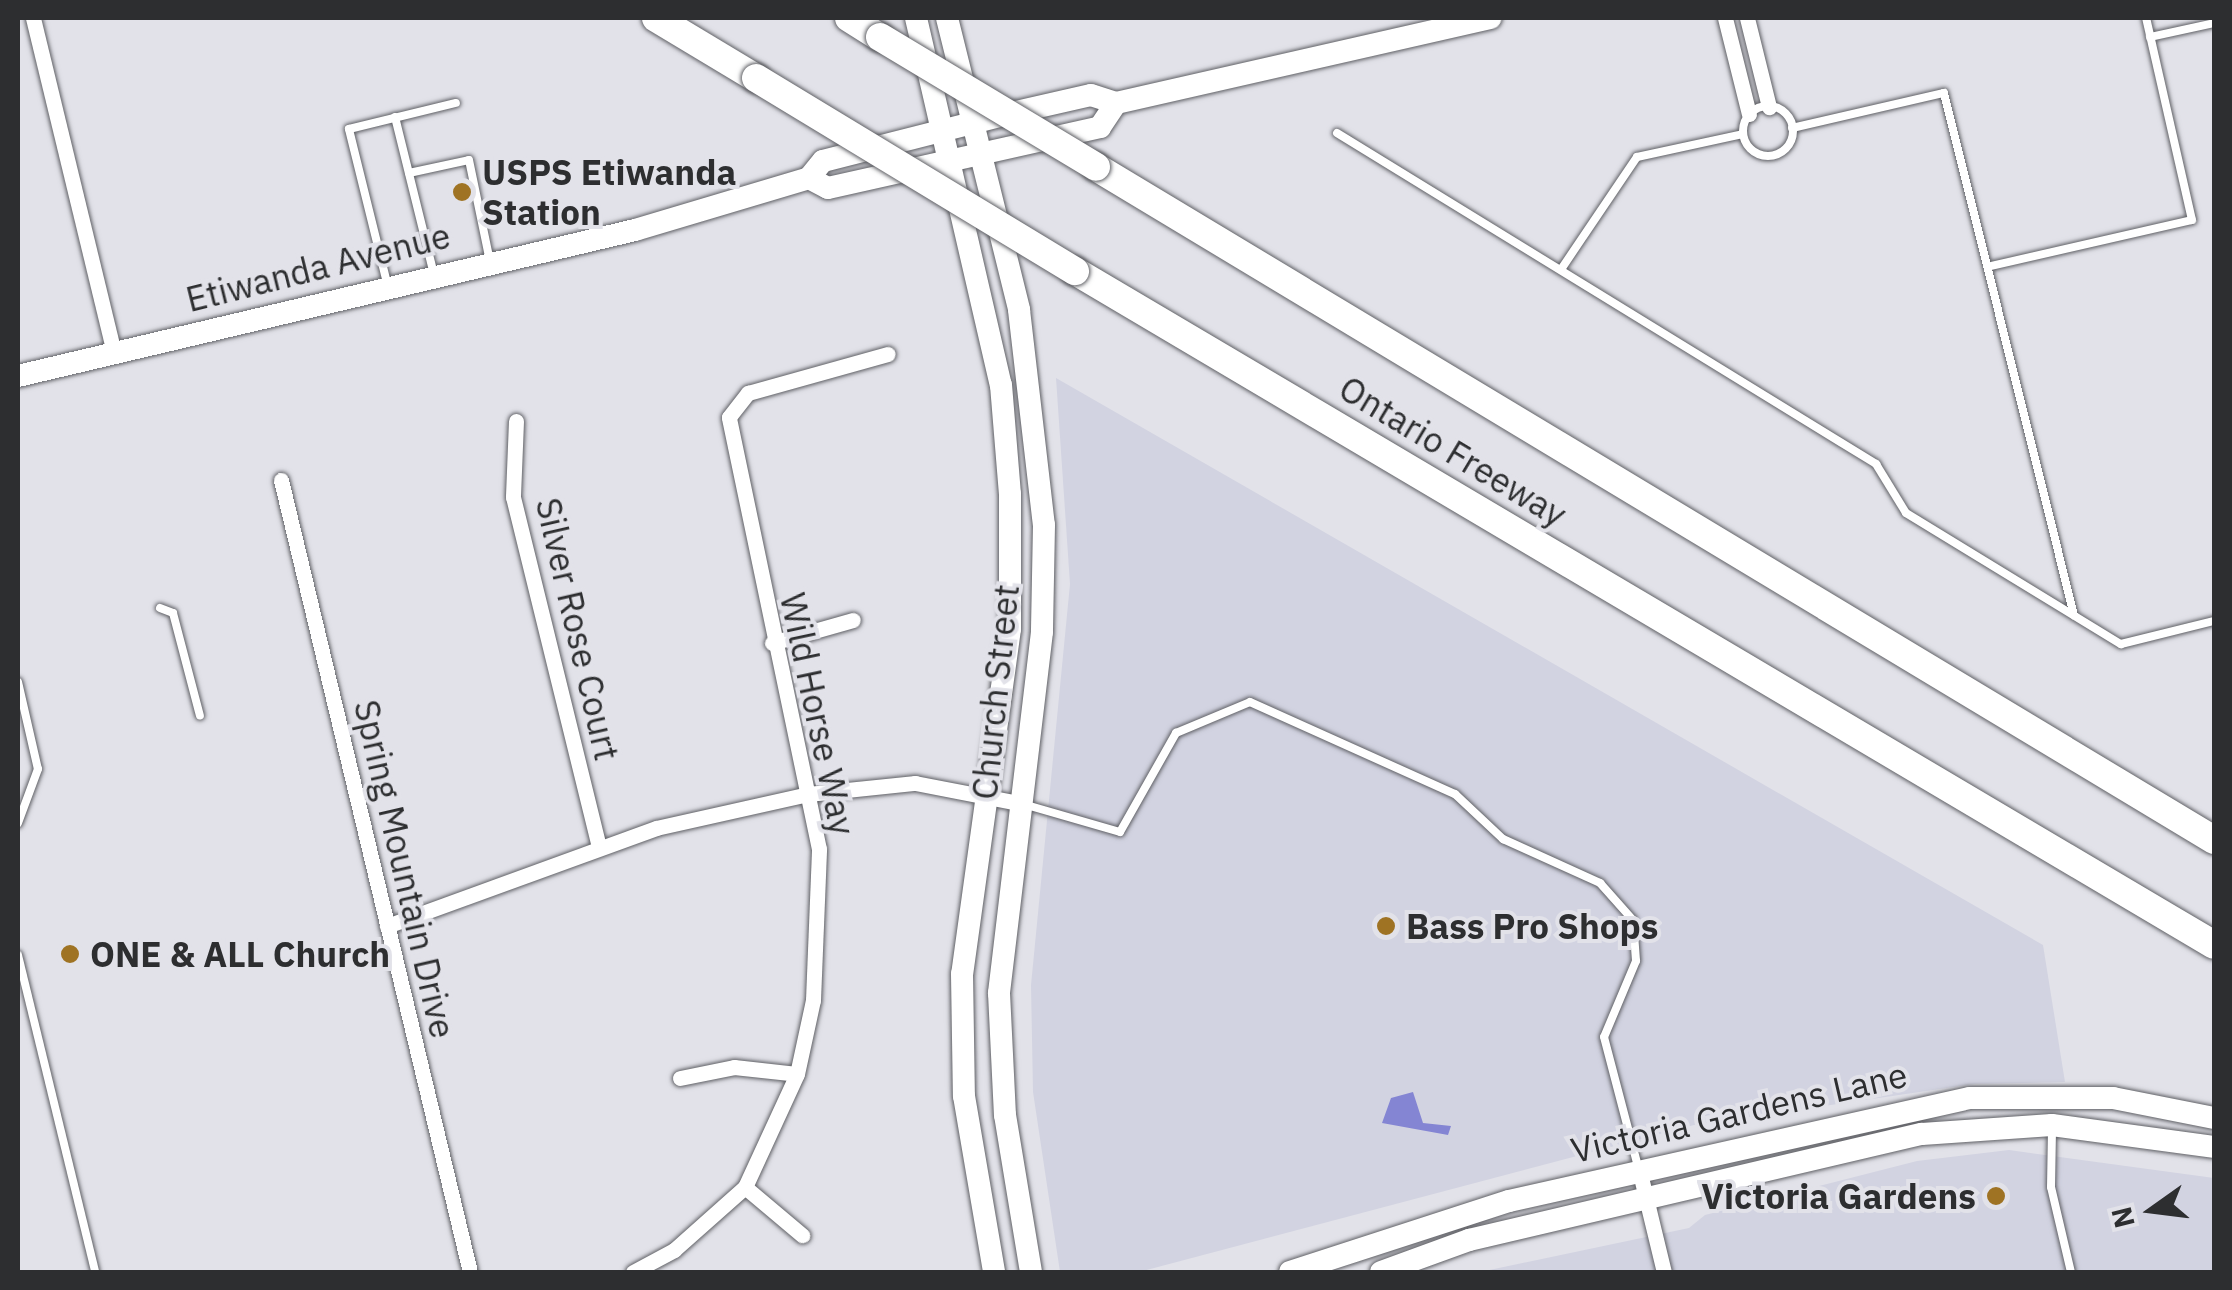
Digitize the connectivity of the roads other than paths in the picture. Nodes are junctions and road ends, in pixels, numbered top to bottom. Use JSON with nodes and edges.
{"nodes":[{"id":1,"x":33,"y":18,"type":"edge"},
{"id":2,"x":656,"y":18,"type":"edge"},
{"id":3,"x":849,"y":18,"type":"edge"},
{"id":4,"x":916,"y":18,"type":"edge"},
{"id":5,"x":947,"y":18,"type":"edge"},
{"id":6,"x":1490,"y":18,"type":"edge"},
{"id":7,"x":1725,"y":18,"type":"edge"},
{"id":8,"x":1746,"y":18,"type":"edge"},
{"id":9,"x":2146,"y":18,"type":"edge"},
{"id":10,"x":2214,"y":23,"type":"edge"},
{"id":11,"x":1407,"y":27,"type":"edge"},
{"id":12,"x":2150,"y":37,"type":"junction"},
{"id":13,"x":456,"y":103,"type":"dead end"},
{"id":14,"x":1116,"y":103,"type":"junction"},
{"id":15,"x":1769,"y":106,"type":"junction"},
{"id":16,"x":1749,"y":114,"type":"junction"},
{"id":17,"x":395,"y":117,"type":"junction"},
{"id":18,"x":972,"y":124,"type":"junction"},
{"id":19,"x":1792,"y":128,"type":"junction"},
{"id":20,"x":942,"y":131,"type":"junction"},
{"id":21,"x":1337,"y":133,"type":"dead end"},
{"id":22,"x":1743,"y":134,"type":"junction"},
{"id":23,"x":979,"y":155,"type":"junction"},
{"id":24,"x":950,"y":162,"type":"junction"},
{"id":25,"x":409,"y":173,"type":"junction"},
{"id":26,"x":809,"y":178,"type":"junction"},
{"id":27,"x":490,"y":261,"type":"junction"},
{"id":28,"x":1990,"y":266,"type":"junction"},
{"id":29,"x":1562,"y":268,"type":"junction"},
{"id":30,"x":434,"y":275,"type":"junction"},
{"id":31,"x":388,"y":287,"type":"junction"},
{"id":32,"x":114,"y":353,"type":"junction"},
{"id":33,"x":888,"y":354,"type":"dead end"},
{"id":34,"x":18,"y":376,"type":"edge"},
{"id":35,"x":516,"y":422,"type":"dead end"},
{"id":36,"x":281,"y":480,"type":"dead end"},
{"id":37,"x":160,"y":608,"type":"dead end"},
{"id":38,"x":2074,"y":616,"type":"junction"},
{"id":39,"x":854,"y":620,"type":"dead end"},
{"id":40,"x":2214,"y":620,"type":"edge"},
{"id":41,"x":772,"y":643,"type":"junction"},
{"id":42,"x":18,"y":682,"type":"edge"},
{"id":43,"x":200,"y":716,"type":"dead end"},
{"id":44,"x":808,"y":794,"type":"junction"},
{"id":45,"x":982,"y":796,"type":"junction"},
{"id":46,"x":1018,"y":803,"type":"junction"},
{"id":47,"x":18,"y":823,"type":"edge"},
{"id":48,"x":2214,"y":840,"type":"edge"},
{"id":49,"x":599,"y":848,"type":"junction"},
{"id":50,"x":388,"y":926,"type":"junction"},
{"id":51,"x":2214,"y":945,"type":"edge"},
{"id":52,"x":18,"y":955,"type":"edge"},
{"id":53,"x":797,"y":1074,"type":"junction"},
{"id":54,"x":680,"y":1078,"type":"dead end"},
{"id":55,"x":2214,"y":1118,"type":"edge"},
{"id":56,"x":2052,"y":1125,"type":"junction"},
{"id":57,"x":2214,"y":1148,"type":"edge"},
{"id":58,"x":1639,"y":1169,"type":"junction"},
{"id":59,"x":745,"y":1187,"type":"junction"},
{"id":60,"x":1646,"y":1199,"type":"junction"},
{"id":61,"x":802,"y":1235,"type":"dead end"},
{"id":62,"x":95,"y":1272,"type":"edge"},
{"id":63,"x":470,"y":1272,"type":"edge"},
{"id":64,"x":633,"y":1272,"type":"edge"},
{"id":65,"x":994,"y":1272,"type":"edge"},
{"id":66,"x":1032,"y":1272,"type":"edge"},
{"id":67,"x":1290,"y":1272,"type":"edge"},
{"id":68,"x":1381,"y":1272,"type":"edge"},
{"id":69,"x":1664,"y":1272,"type":"edge"},
{"id":70,"x":2071,"y":1272,"type":"edge"}],
"edges":[{"from":1,"to":32,"type":"street"},
{"from":2,"to":51,"type":"highway","name":"Ontario Freeway","bridge":true},
{"from":3,"to":48,"type":"highway","name":"Ontario Freeway","bridge":true},
{"from":4,"to":20,"type":"main road","name":"Church Street"},
{"from":5,"to":18,"type":"main road","name":"Church Street"},
{"from":6,"to":11,"type":"main road","name":"Etiwanda Avenue"},
{"from":7,"to":16,"type":"street"},
{"from":8,"to":15,"type":"street"},
{"from":9,"to":12,"type":"lane"},
{"from":10,"to":12,"type":"lane"},
{"from":11,"to":14,"type":"main road","name":"Etiwanda Avenue"},
{"from":12,"to":28,"type":"lane"},
{"from":13,"to":17,"type":"lane"},
{"from":14,"to":18,"type":"main road","name":"Etiwanda Avenue"},
{"from":14,"to":23,"type":"main road","name":"Etiwanda Avenue"},
{"from":15,"to":16,"type":"lane"},
{"from":15,"to":19,"type":"lane"},
{"from":16,"to":22,"type":"lane"},
{"from":17,"to":25,"type":"lane"},
{"from":17,"to":31,"type":"lane"},
{"from":18,"to":20,"type":"main road","name":"Etiwanda Avenue"},
{"from":18,"to":23,"type":"main road","name":"Church Street"},
{"from":19,"to":22,"type":"lane"},
{"from":19,"to":28,"type":"lane"},
{"from":20,"to":24,"type":"main road","name":"Church Street"},
{"from":20,"to":26,"type":"main road","name":"Etiwanda Avenue"},
{"from":21,"to":29,"type":"lane"},
{"from":22,"to":29,"type":"lane"},
{"from":23,"to":24,"type":"main road","name":"Etiwanda Avenue"},
{"from":23,"to":46,"type":"main road","name":"Church Street"},
{"from":24,"to":26,"type":"main road","name":"Etiwanda Avenue"},
{"from":24,"to":45,"type":"main road","name":"Church Street"},
{"from":25,"to":27,"type":"lane"},
{"from":25,"to":30,"type":"lane"},
{"from":26,"to":27,"type":"main road","name":"Etiwanda Avenue"},
{"from":27,"to":30,"type":"main road","name":"Etiwanda Avenue"},
{"from":28,"to":38,"type":"lane"},
{"from":29,"to":38,"type":"lane"},
{"from":30,"to":31,"type":"main road","name":"Etiwanda Avenue"},
{"from":31,"to":32,"type":"main road","name":"Etiwanda Avenue"},
{"from":32,"to":34,"type":"main road","name":"Etiwanda Avenue"},
{"from":33,"to":41,"type":"street","name":"Wild Horse Way"},
{"from":35,"to":49,"type":"street","name":"Silver Rose Court"},
{"from":36,"to":50,"type":"street","name":"Spring Mountain Drive"},
{"from":37,"to":43,"type":"lane"},
{"from":38,"to":40,"type":"lane"},
{"from":39,"to":41,"type":"street"},
{"from":41,"to":44,"type":"street","name":"Wild Horse Way"},
{"from":42,"to":47,"type":"lane"},
{"from":44,"to":45,"type":"street"},
{"from":44,"to":49,"type":"street"},
{"from":44,"to":53,"type":"street","name":"Wild Horse Way"},
{"from":45,"to":46,"type":"street"},
{"from":45,"to":65,"type":"main road","name":"Church Street"},
{"from":46,"to":58,"type":"lane"},
{"from":46,"to":66,"type":"main road","name":"Church Street"},
{"from":49,"to":50,"type":"street"},
{"from":50,"to":63,"type":"street","name":"Spring Mountain Drive"},
{"from":52,"to":62,"type":"lane"},
{"from":53,"to":54,"type":"street"},
{"from":53,"to":59,"type":"street","name":"Wild Horse Way"},
{"from":55,"to":56,"type":"main road"},
{"from":55,"to":58,"type":"main road","name":"Victoria Gardens Lane"},
{"from":56,"to":57,"type":"main road","name":"Victoria Gardens Lane"},
{"from":56,"to":60,"type":"main road","name":"Victoria Gardens Lane"},
{"from":56,"to":70,"type":"lane"},
{"from":58,"to":60,"type":"street"},
{"from":58,"to":67,"type":"main road","name":"Victoria Gardens Lane"},
{"from":59,"to":61,"type":"street"},
{"from":59,"to":64,"type":"street","name":"Wild Horse Way"},
{"from":60,"to":68,"type":"main road","name":"Victoria Gardens Lane"},
{"from":60,"to":69,"type":"street"}]}
